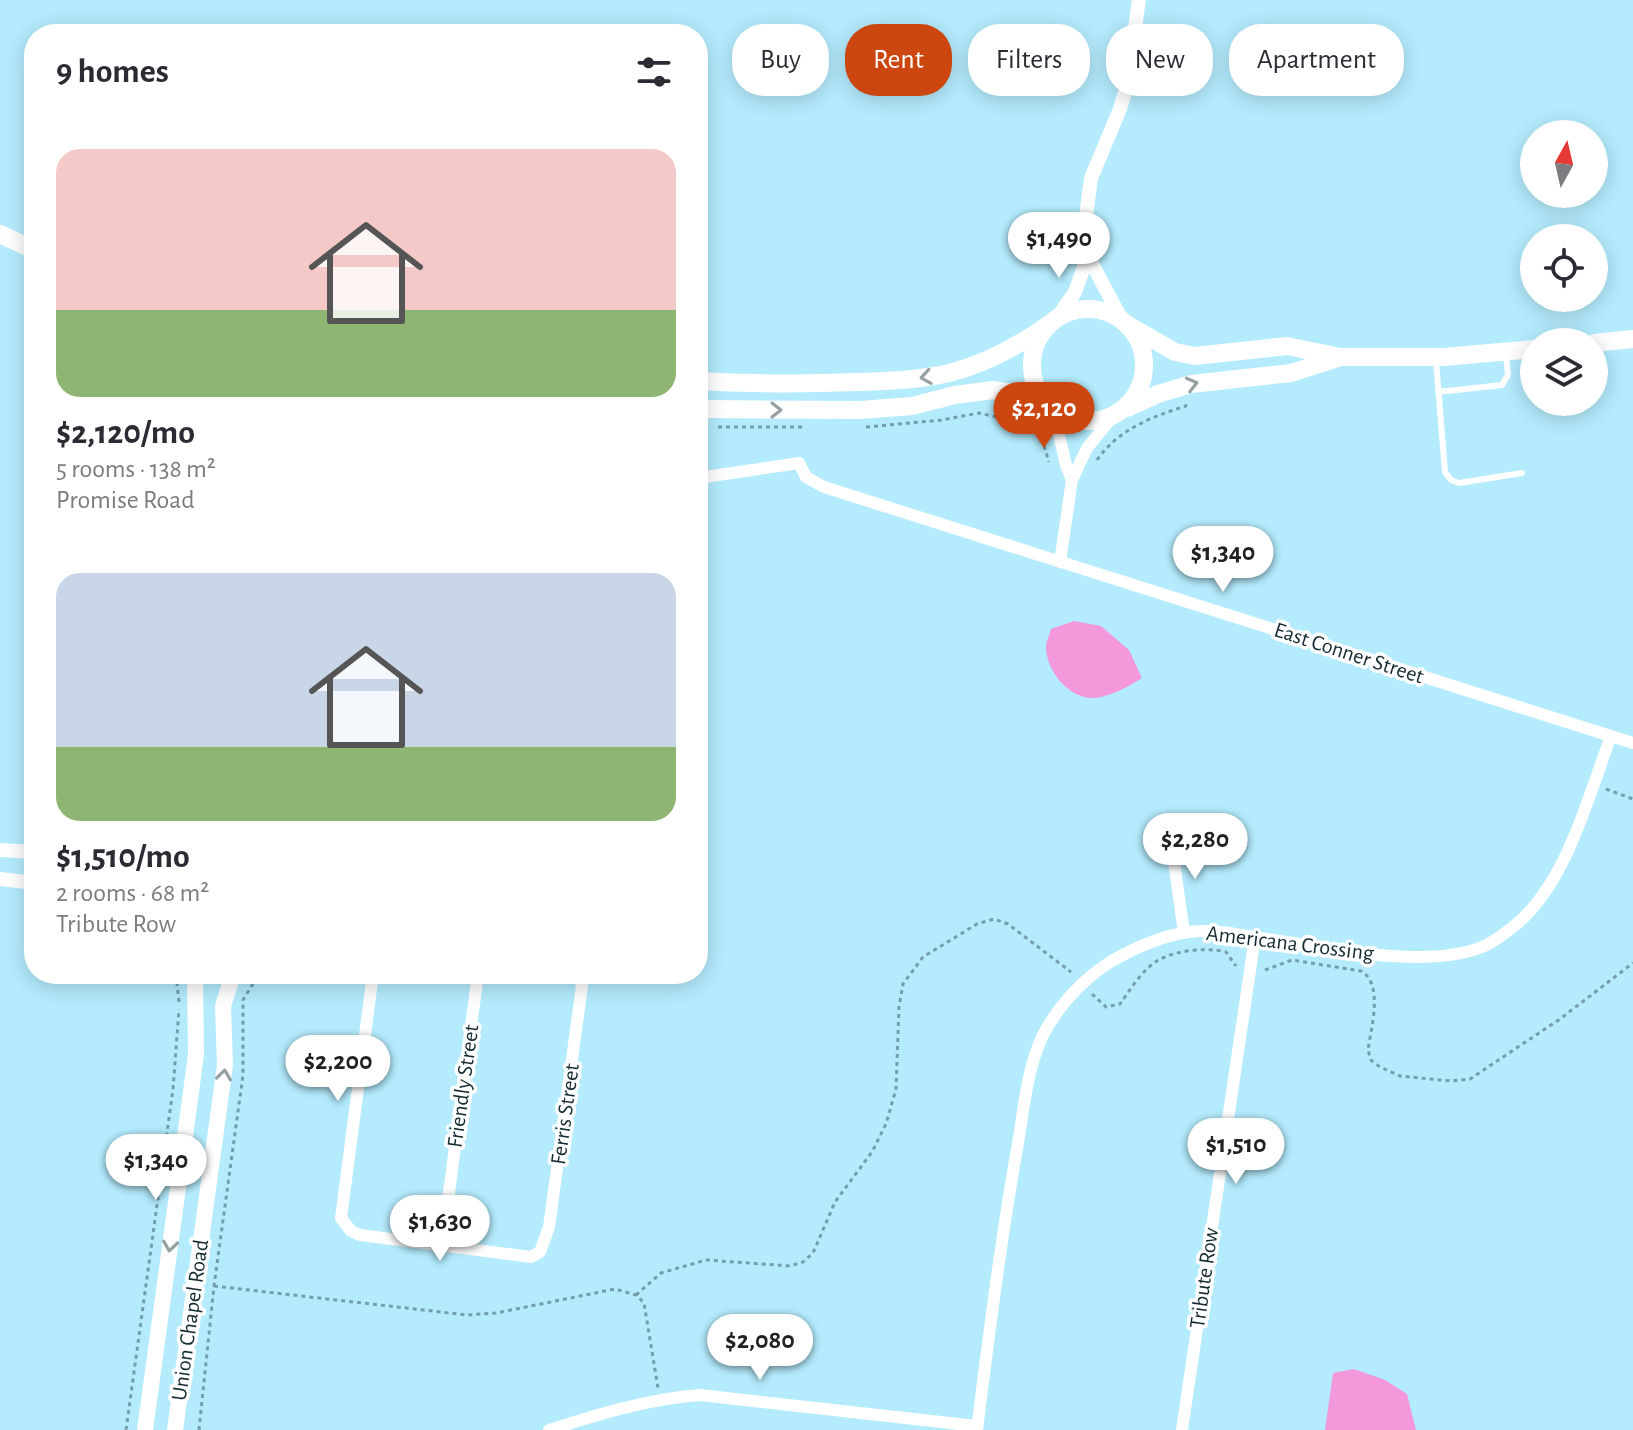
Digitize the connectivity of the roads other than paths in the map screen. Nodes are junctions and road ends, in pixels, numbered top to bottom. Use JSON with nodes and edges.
{"nodes":[{"id":1,"x":1139,"y":0,"type":"edge"},
{"id":2,"x":0,"y":234,"type":"edge"},
{"id":3,"x":24,"y":245,"type":"edge"},
{"id":4,"x":1088,"y":256,"type":"junction"},
{"id":5,"x":1052,"y":322,"type":"junction"},
{"id":6,"x":1124,"y":322,"type":"junction"},
{"id":7,"x":1633,"y":339,"type":"edge"},
{"id":8,"x":1608,"y":342,"type":"edge"},
{"id":9,"x":1520,"y":350,"type":"edge"},
{"id":10,"x":1506,"y":352,"type":"junction"},
{"id":11,"x":1340,"y":357,"type":"junction"},
{"id":12,"x":1436,"y":358,"type":"junction"},
{"id":13,"x":708,"y":381,"type":"edge"},
{"id":14,"x":1438,"y":392,"type":"junction"},
{"id":15,"x":708,"y":409,"type":"edge"},
{"id":16,"x":1052,"y":409,"type":"junction"},
{"id":17,"x":1117,"y":413,"type":"junction"},
{"id":18,"x":1522,"y":473,"type":"dead end"},
{"id":19,"x":708,"y":477,"type":"edge"},
{"id":20,"x":1072,"y":480,"type":"junction"},
{"id":21,"x":1060,"y":562,"type":"junction"},
{"id":22,"x":1611,"y":736,"type":"junction"},
{"id":23,"x":1633,"y":743,"type":"edge"},
{"id":24,"x":1170,"y":833,"type":"dead end"},
{"id":25,"x":0,"y":850,"type":"edge"},
{"id":26,"x":24,"y":851,"type":"edge"},
{"id":27,"x":0,"y":879,"type":"edge"},
{"id":28,"x":24,"y":882,"type":"edge"},
{"id":29,"x":1184,"y":933,"type":"junction"},
{"id":30,"x":1255,"y":937,"type":"junction"},
{"id":31,"x":196,"y":984,"type":"edge"},
{"id":32,"x":230,"y":984,"type":"edge"},
{"id":33,"x":372,"y":984,"type":"edge"},
{"id":34,"x":477,"y":984,"type":"edge"},
{"id":35,"x":582,"y":984,"type":"edge"},
{"id":36,"x":442,"y":1245,"type":"junction"},
{"id":37,"x":977,"y":1428,"type":"edge"},
{"id":38,"x":145,"y":1430,"type":"edge"},
{"id":39,"x":175,"y":1430,"type":"edge"},
{"id":40,"x":549,"y":1430,"type":"edge"},
{"id":41,"x":1182,"y":1430,"type":"edge"}],
"edges":[{"from":1,"to":4,"type":"street"},
{"from":2,"to":3,"type":"main road"},
{"from":4,"to":5,"type":"street"},
{"from":4,"to":6,"type":"street"},
{"from":5,"to":6,"type":"main road"},
{"from":5,"to":13,"type":"main road","one_way":true},
{"from":5,"to":16,"type":"main road"},
{"from":6,"to":11,"type":"main road"},
{"from":6,"to":17,"type":"main road"},
{"from":7,"to":8,"type":"main road"},
{"from":9,"to":10,"type":"main road"},
{"from":10,"to":12,"type":"main road"},
{"from":10,"to":14,"type":"lane"},
{"from":11,"to":12,"type":"main road"},
{"from":17,"to":11,"type":"main road","one_way":true},
{"from":12,"to":14,"type":"lane"},
{"from":14,"to":18,"type":"lane"},
{"from":15,"to":16,"type":"main road","one_way":true},
{"from":16,"to":17,"type":"main road"},
{"from":16,"to":20,"type":"street"},
{"from":17,"to":20,"type":"street"},
{"from":19,"to":21,"type":"street","name":"East Conner Street"},
{"from":20,"to":21,"type":"street"},
{"from":21,"to":22,"type":"street","name":"East Conner Street"},
{"from":22,"to":23,"type":"street","name":"East Conner Street"},
{"from":22,"to":30,"type":"street","name":"Americana Crossing"},
{"from":24,"to":29,"type":"street"},
{"from":25,"to":26,"type":"street"},
{"from":27,"to":28,"type":"street"},
{"from":29,"to":30,"type":"street","name":"Americana Crossing"},
{"from":29,"to":37,"type":"street","name":"Americana Crossing"},
{"from":30,"to":41,"type":"street","name":"Tribute Row"},
{"from":31,"to":38,"type":"main road","name":"Union Chapel Road","one_way":true},
{"from":39,"to":32,"type":"main road","name":"Union Chapel Road","one_way":true},
{"from":33,"to":36,"type":"street"},
{"from":34,"to":36,"type":"street","name":"Friendly Street"},
{"from":35,"to":36,"type":"street","name":"Ferris Street"},
{"from":37,"to":40,"type":"street"}]}
